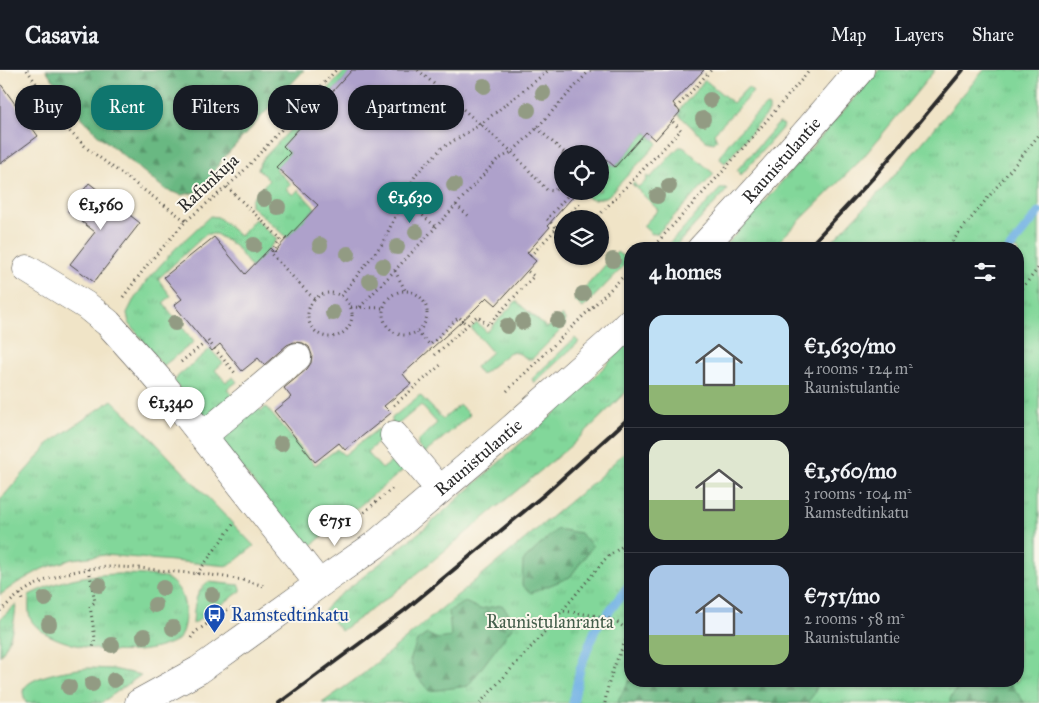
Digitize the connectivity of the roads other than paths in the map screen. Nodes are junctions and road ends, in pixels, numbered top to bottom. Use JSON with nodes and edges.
{"nodes":[{"id":1,"x":860,"y":70,"type":"edge"},
{"id":2,"x":708,"y":242,"type":"edge"},
{"id":3,"x":27,"y":269,"type":"dead end"},
{"id":4,"x":624,"y":328,"type":"edge"},
{"id":5,"x":297,"y":357,"type":"dead end"},
{"id":6,"x":391,"y":422,"type":"road end"},
{"id":7,"x":203,"y":436,"type":"junction"},
{"id":8,"x":440,"y":490,"type":"junction"},
{"id":9,"x":319,"y":584,"type":"junction"},
{"id":10,"x":139,"y":703,"type":"edge"}],
"edges":[{"from":1,"to":2,"type":"street","name":"Raunistulantie"},
{"from":3,"to":7,"type":"street"},
{"from":4,"to":8,"type":"street","name":"Raunistulantie"},
{"from":5,"to":7,"type":"street"},
{"from":6,"to":8,"type":"street"},
{"from":7,"to":9,"type":"street"},
{"from":8,"to":9,"type":"street","name":"Raunistulantie"},
{"from":9,"to":10,"type":"street","name":"Raunistulantie"}]}
